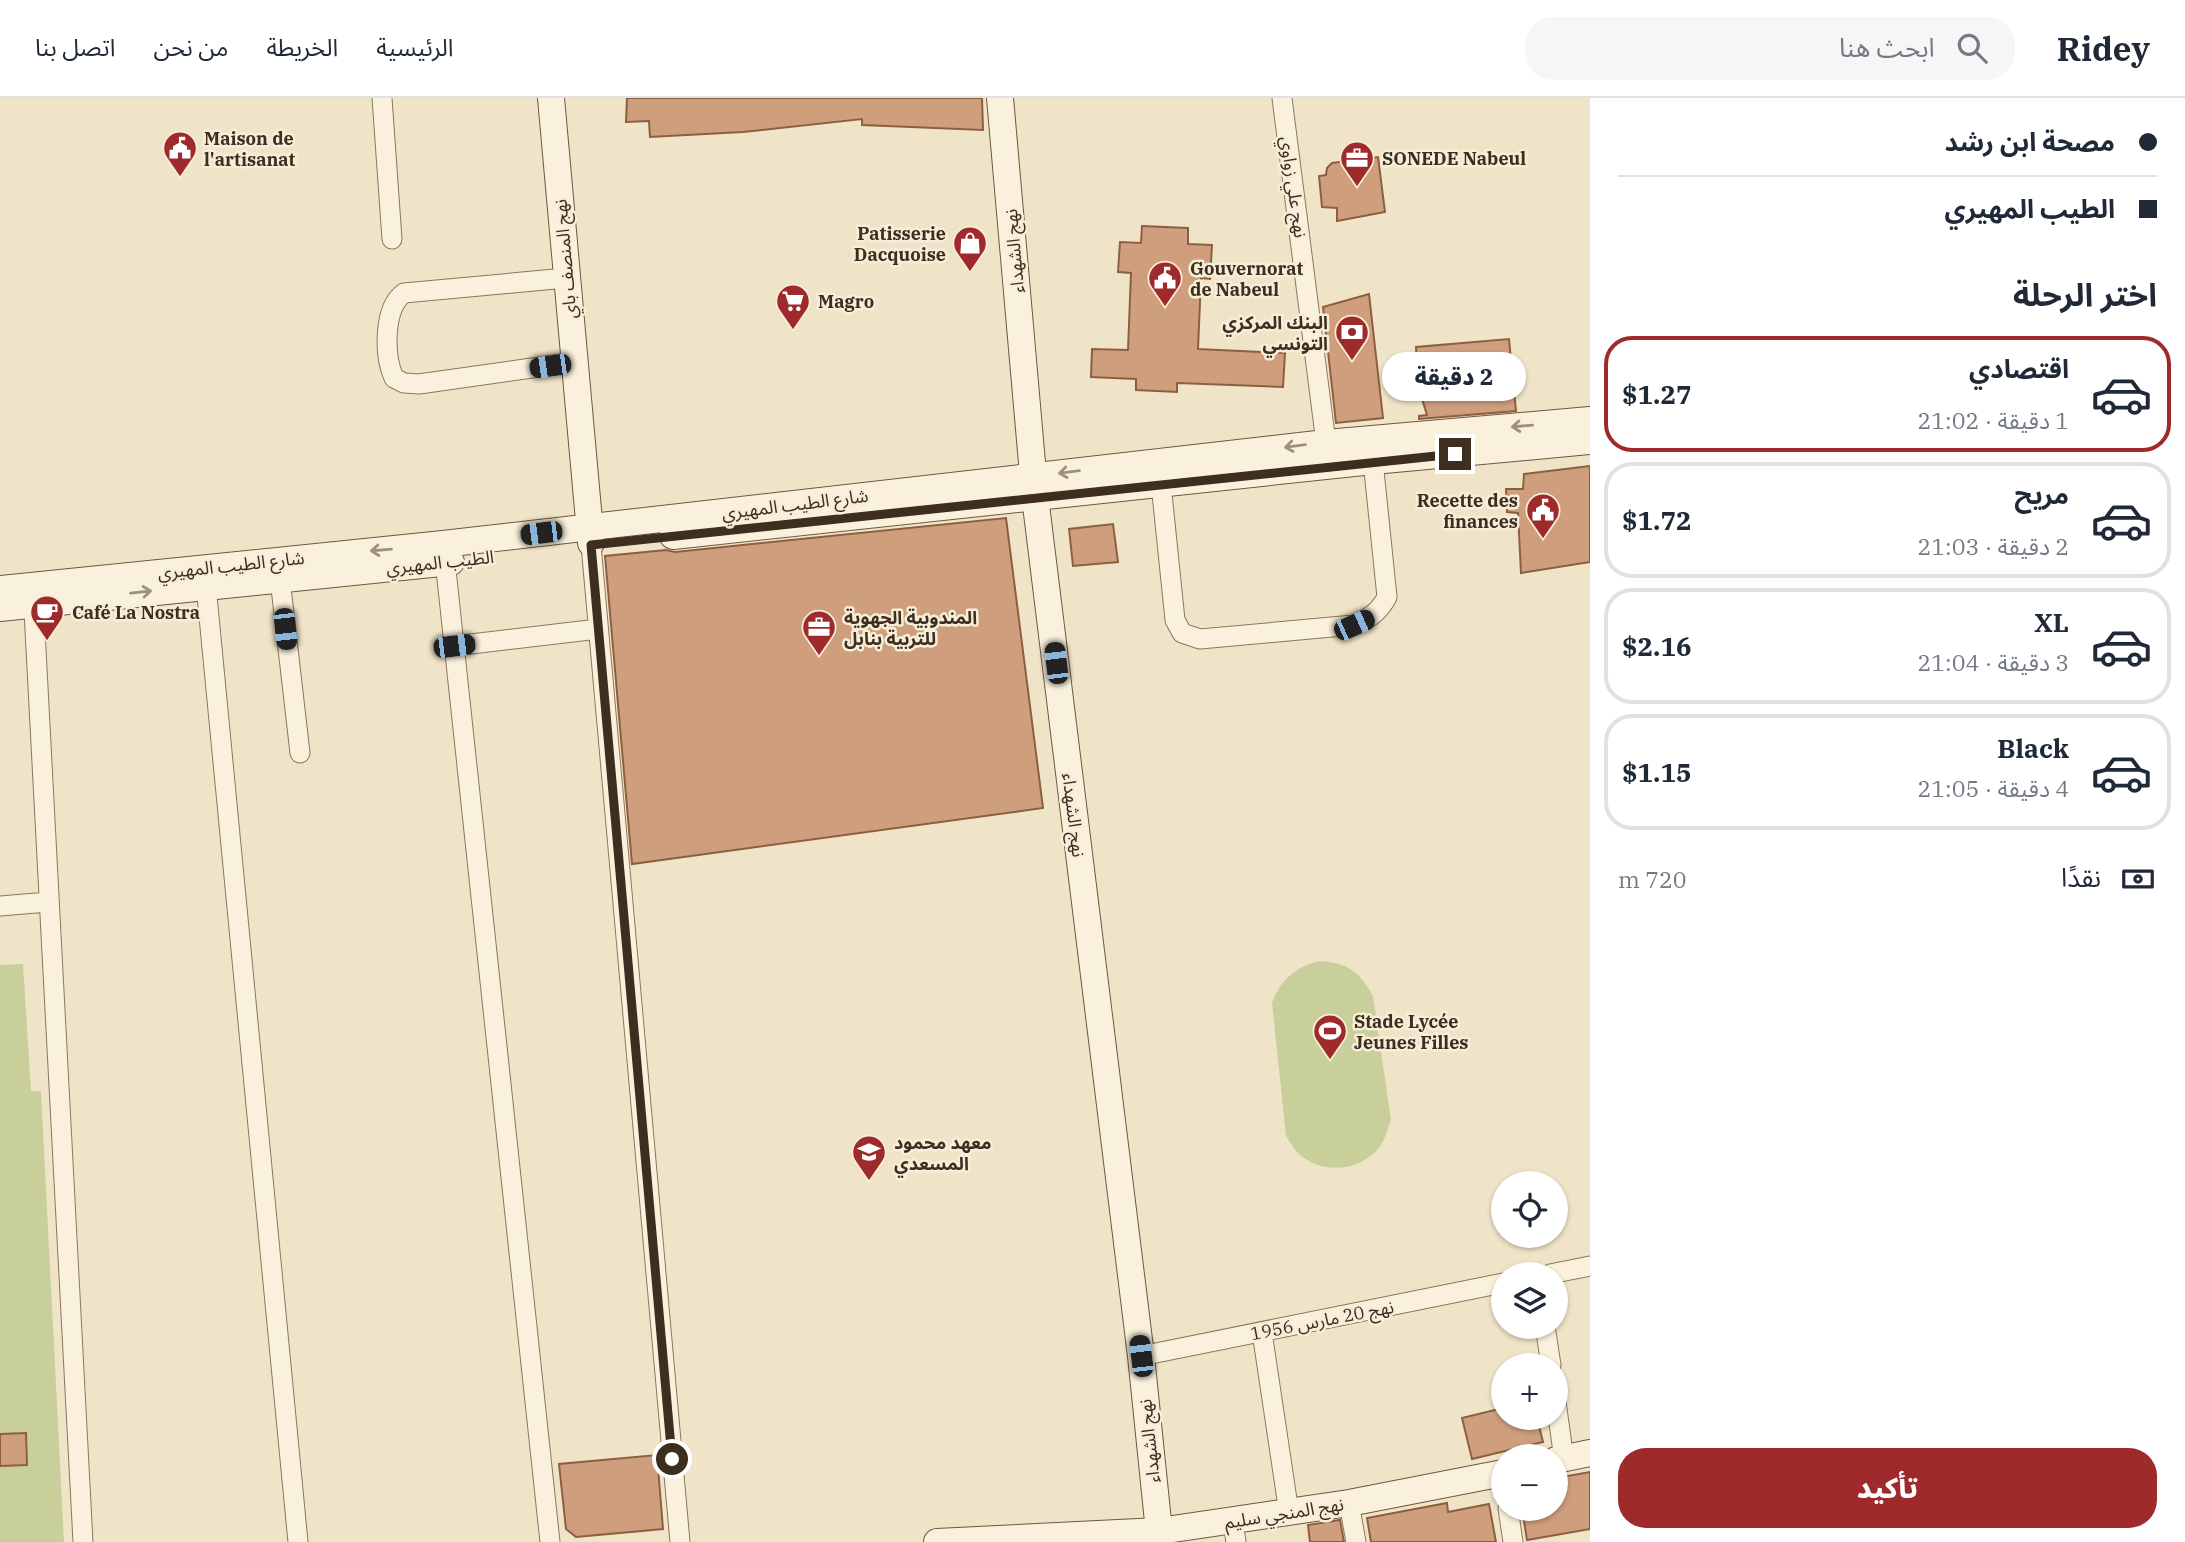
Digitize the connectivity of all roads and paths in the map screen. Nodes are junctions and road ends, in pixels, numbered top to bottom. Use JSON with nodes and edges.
{"nodes":[{"id":1,"x":382,"y":98,"type":"edge"},
{"id":2,"x":551,"y":98,"type":"edge"},
{"id":3,"x":1000,"y":98,"type":"edge"},
{"id":4,"x":1282,"y":98,"type":"edge"},
{"id":5,"x":392,"y":239,"type":"dead end"},
{"id":6,"x":566,"y":278,"type":"junction"},
{"id":7,"x":574,"y":362,"type":"junction"},
{"id":8,"x":1590,"y":420,"type":"edge"},
{"id":9,"x":1590,"y":441,"type":"edge"},
{"id":10,"x":1326,"y":443,"type":"junction"},
{"id":11,"x":1373,"y":461,"type":"junction"},
{"id":12,"x":1161,"y":484,"type":"junction"},
{"id":13,"x":1034,"y":486,"type":"junction"},
{"id":14,"x":590,"y":536,"type":"junction"},
{"id":15,"x":444,"y":554,"type":"junction"},
{"id":16,"x":205,"y":576,"type":"junction"},
{"id":17,"x":279,"y":579,"type":"junction"},
{"id":18,"x":0,"y":589,"type":"edge"},
{"id":19,"x":33,"y":595,"type":"junction"},
{"id":20,"x":0,"y":608,"type":"edge"},
{"id":21,"x":598,"y":629,"type":"junction"},
{"id":22,"x":454,"y":646,"type":"junction"},
{"id":23,"x":300,"y":753,"type":"dead end"},
{"id":24,"x":48,"y":902,"type":"junction"},
{"id":25,"x":0,"y":906,"type":"edge"},
{"id":26,"x":1590,"y":1266,"type":"edge"},
{"id":27,"x":1568,"y":1270,"type":"edge"},
{"id":28,"x":1491,"y":1285,"type":"edge"},
{"id":29,"x":1262,"y":1332,"type":"junction"},
{"id":30,"x":1141,"y":1356,"type":"junction"},
{"id":31,"x":1590,"y":1453,"type":"edge"},
{"id":32,"x":1568,"y":1458,"type":"edge"},
{"id":33,"x":1491,"y":1478,"type":"edge"},
{"id":34,"x":1349,"y":1503,"type":"junction"},
{"id":35,"x":1289,"y":1513,"type":"junction"},
{"id":36,"x":1510,"y":1521,"type":"edge"},
{"id":37,"x":1234,"y":1532,"type":"edge"},
{"id":38,"x":1148,"y":1535,"type":"edge"},
{"id":39,"x":996,"y":1541,"type":"edge"},
{"id":40,"x":83,"y":1542,"type":"edge"},
{"id":41,"x":298,"y":1542,"type":"edge"},
{"id":42,"x":550,"y":1542,"type":"edge"},
{"id":43,"x":680,"y":1542,"type":"edge"},
{"id":44,"x":937,"y":1542,"type":"edge"},
{"id":45,"x":1356,"y":1542,"type":"edge"},
{"id":46,"x":1513,"y":1542,"type":"edge"}],
"edges":[{"from":1,"to":5,"type":"street"},
{"from":2,"to":6,"type":"street","name":"نهج المنصف باي"},
{"from":3,"to":13,"type":"street","name":"نهج الشهداء"},
{"from":4,"to":10,"type":"street","name":"نهج علي زواوي"},
{"from":6,"to":7,"type":"street","name":"نهج المنصف باي"},
{"from":6,"to":7,"type":"street"},
{"from":7,"to":14,"type":"street","name":"نهج المنصف باي"},
{"from":8,"to":10,"type":"street","name":"شارع الطيب المهيري","one_way":true},
{"from":9,"to":11,"type":"street"},
{"from":10,"to":13,"type":"street","name":"شارع الطيب المهيري","one_way":true},
{"from":11,"to":12,"type":"street"},
{"from":11,"to":12,"type":"street"},
{"from":12,"to":13,"type":"street"},
{"from":13,"to":14,"type":"street","name":"شارع الطيب المهيري"},
{"from":13,"to":30,"type":"street","name":"نهج الشهداء"},
{"from":14,"to":15,"type":"street","name":"شارع الطيب المهيري"},
{"from":14,"to":21,"type":"street"},
{"from":15,"to":16,"type":"street","name":"شارع الطيب المهيري","one_way":true},
{"from":15,"to":17,"type":"street","name":"الطيب المهيري"},
{"from":15,"to":22,"type":"street"},
{"from":16,"to":17,"type":"street","name":"الطيب المهيري"},
{"from":16,"to":19,"type":"street","name":"شارع الطيب المهيري"},
{"from":16,"to":41,"type":"street"},
{"from":17,"to":23,"type":"street"},
{"from":18,"to":19,"type":"street","name":"شارع الطيب المهيري"},
{"from":19,"to":20,"type":"street"},
{"from":19,"to":24,"type":"street"},
{"from":21,"to":22,"type":"street"},
{"from":21,"to":43,"type":"street"},
{"from":22,"to":42,"type":"street"},
{"from":24,"to":25,"type":"street"},
{"from":24,"to":40,"type":"street"},
{"from":26,"to":27,"type":"street"},
{"from":28,"to":29,"type":"street","name":"نهج 20 مارس 1956"},
{"from":29,"to":30,"type":"street","name":"نهج 20 مارس 1956"},
{"from":29,"to":35,"type":"street"},
{"from":30,"to":38,"type":"street","name":"نهج الشهداء"},
{"from":31,"to":32,"type":"street"},
{"from":33,"to":34,"type":"street","name":"نهج المنجي سليم"},
{"from":34,"to":35,"type":"street","name":"نهج المنجي سليم"},
{"from":34,"to":45,"type":"street"},
{"from":35,"to":37,"type":"street","name":"نهج المنجي سليم"},
{"from":36,"to":46,"type":"street"},
{"from":37,"to":38,"type":"street","name":"نهج المنجي سليم"},
{"from":38,"to":39,"type":"street","name":"نهج المنجي سليم"},
{"from":39,"to":44,"type":"street","name":"نهج المنجي سليم"}]}
